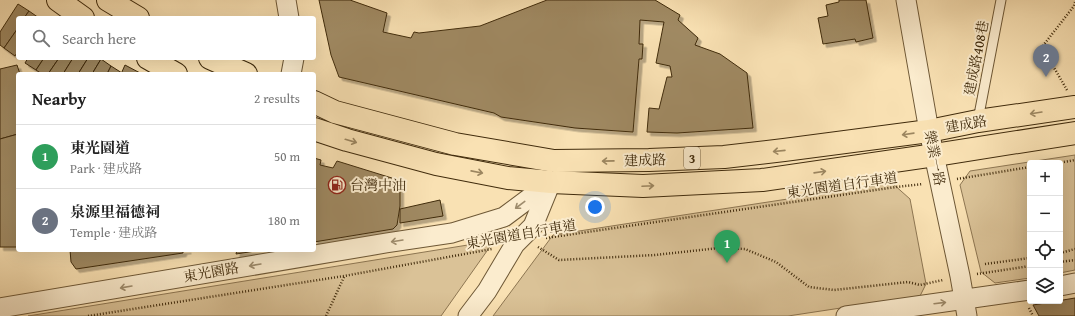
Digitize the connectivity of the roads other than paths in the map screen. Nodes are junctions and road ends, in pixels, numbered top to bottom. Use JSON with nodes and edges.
{"nodes":[{"id":1,"x":58,"y":0,"type":"edge"},
{"id":2,"x":108,"y":0,"type":"edge"},
{"id":3,"x":286,"y":0,"type":"edge"},
{"id":4,"x":906,"y":0,"type":"edge"},
{"id":5,"x":1001,"y":0,"type":"edge"},
{"id":6,"x":80,"y":16,"type":"edge"},
{"id":7,"x":135,"y":16,"type":"edge"},
{"id":8,"x":289,"y":16,"type":"edge"},
{"id":9,"x":152,"y":60,"type":"edge"},
{"id":10,"x":214,"y":60,"type":"edge"},
{"id":11,"x":294,"y":60,"type":"edge"},
{"id":12,"x":172,"y":72,"type":"edge"},
{"id":13,"x":242,"y":72,"type":"edge"},
{"id":14,"x":291,"y":72,"type":"edge"},
{"id":15,"x":316,"y":103,"type":"edge"},
{"id":16,"x":1075,"y":107,"type":"edge"},
{"id":17,"x":978,"y":121,"type":"junction"},
{"id":18,"x":316,"y":130,"type":"edge"},
{"id":19,"x":929,"y":131,"type":"junction"},
{"id":20,"x":1075,"y":133,"type":"edge"},
{"id":21,"x":935,"y":155,"type":"junction"},
{"id":22,"x":553,"y":172,"type":"junction"},
{"id":23,"x":1075,"y":283,"type":"edge"},
{"id":24,"x":1063,"y":285,"type":"edge"},
{"id":25,"x":1027,"y":291,"type":"edge"},
{"id":26,"x":0,"y":308,"type":"edge"},
{"id":27,"x":966,"y":308,"type":"edge"},
{"id":28,"x":854,"y":315,"type":"edge"},
{"id":29,"x":468,"y":316,"type":"edge"}],
"edges":[{"from":1,"to":6,"type":"main road"},
{"from":2,"to":7,"type":"main road"},
{"from":3,"to":8,"type":"street"},
{"from":4,"to":19,"type":"street","name":"樂業一路"},
{"from":5,"to":17,"type":"lane","name":"建成路408巷"},
{"from":9,"to":12,"type":"main road"},
{"from":10,"to":13,"type":"main road"},
{"from":11,"to":14,"type":"street"},
{"from":15,"to":22,"type":"main road","name":"建成路","number":"3"},
{"from":16,"to":17,"type":"main road","name":"建成路","number":"3","one_way":true},
{"from":17,"to":19,"type":"main road","name":"建成路","number":"3"},
{"from":18,"to":22,"type":"main road","name":"建成路","number":"3","one_way":true},
{"from":19,"to":21,"type":"street","name":"樂業一路"},
{"from":19,"to":22,"type":"main road","name":"建成路","number":"3","one_way":true},
{"from":20,"to":21,"type":"main road","name":"建成路","number":"3"},
{"from":22,"to":21,"type":"main road","name":"建成路","number":"3","one_way":true},
{"from":21,"to":27,"type":"street","name":"樂業一路"},
{"from":22,"to":26,"type":"street","name":"東光園路","one_way":true},
{"from":22,"to":29,"type":"street"},
{"from":23,"to":24,"type":"street"},
{"from":25,"to":27,"type":"street"},
{"from":28,"to":27,"type":"street","one_way":true}]}
